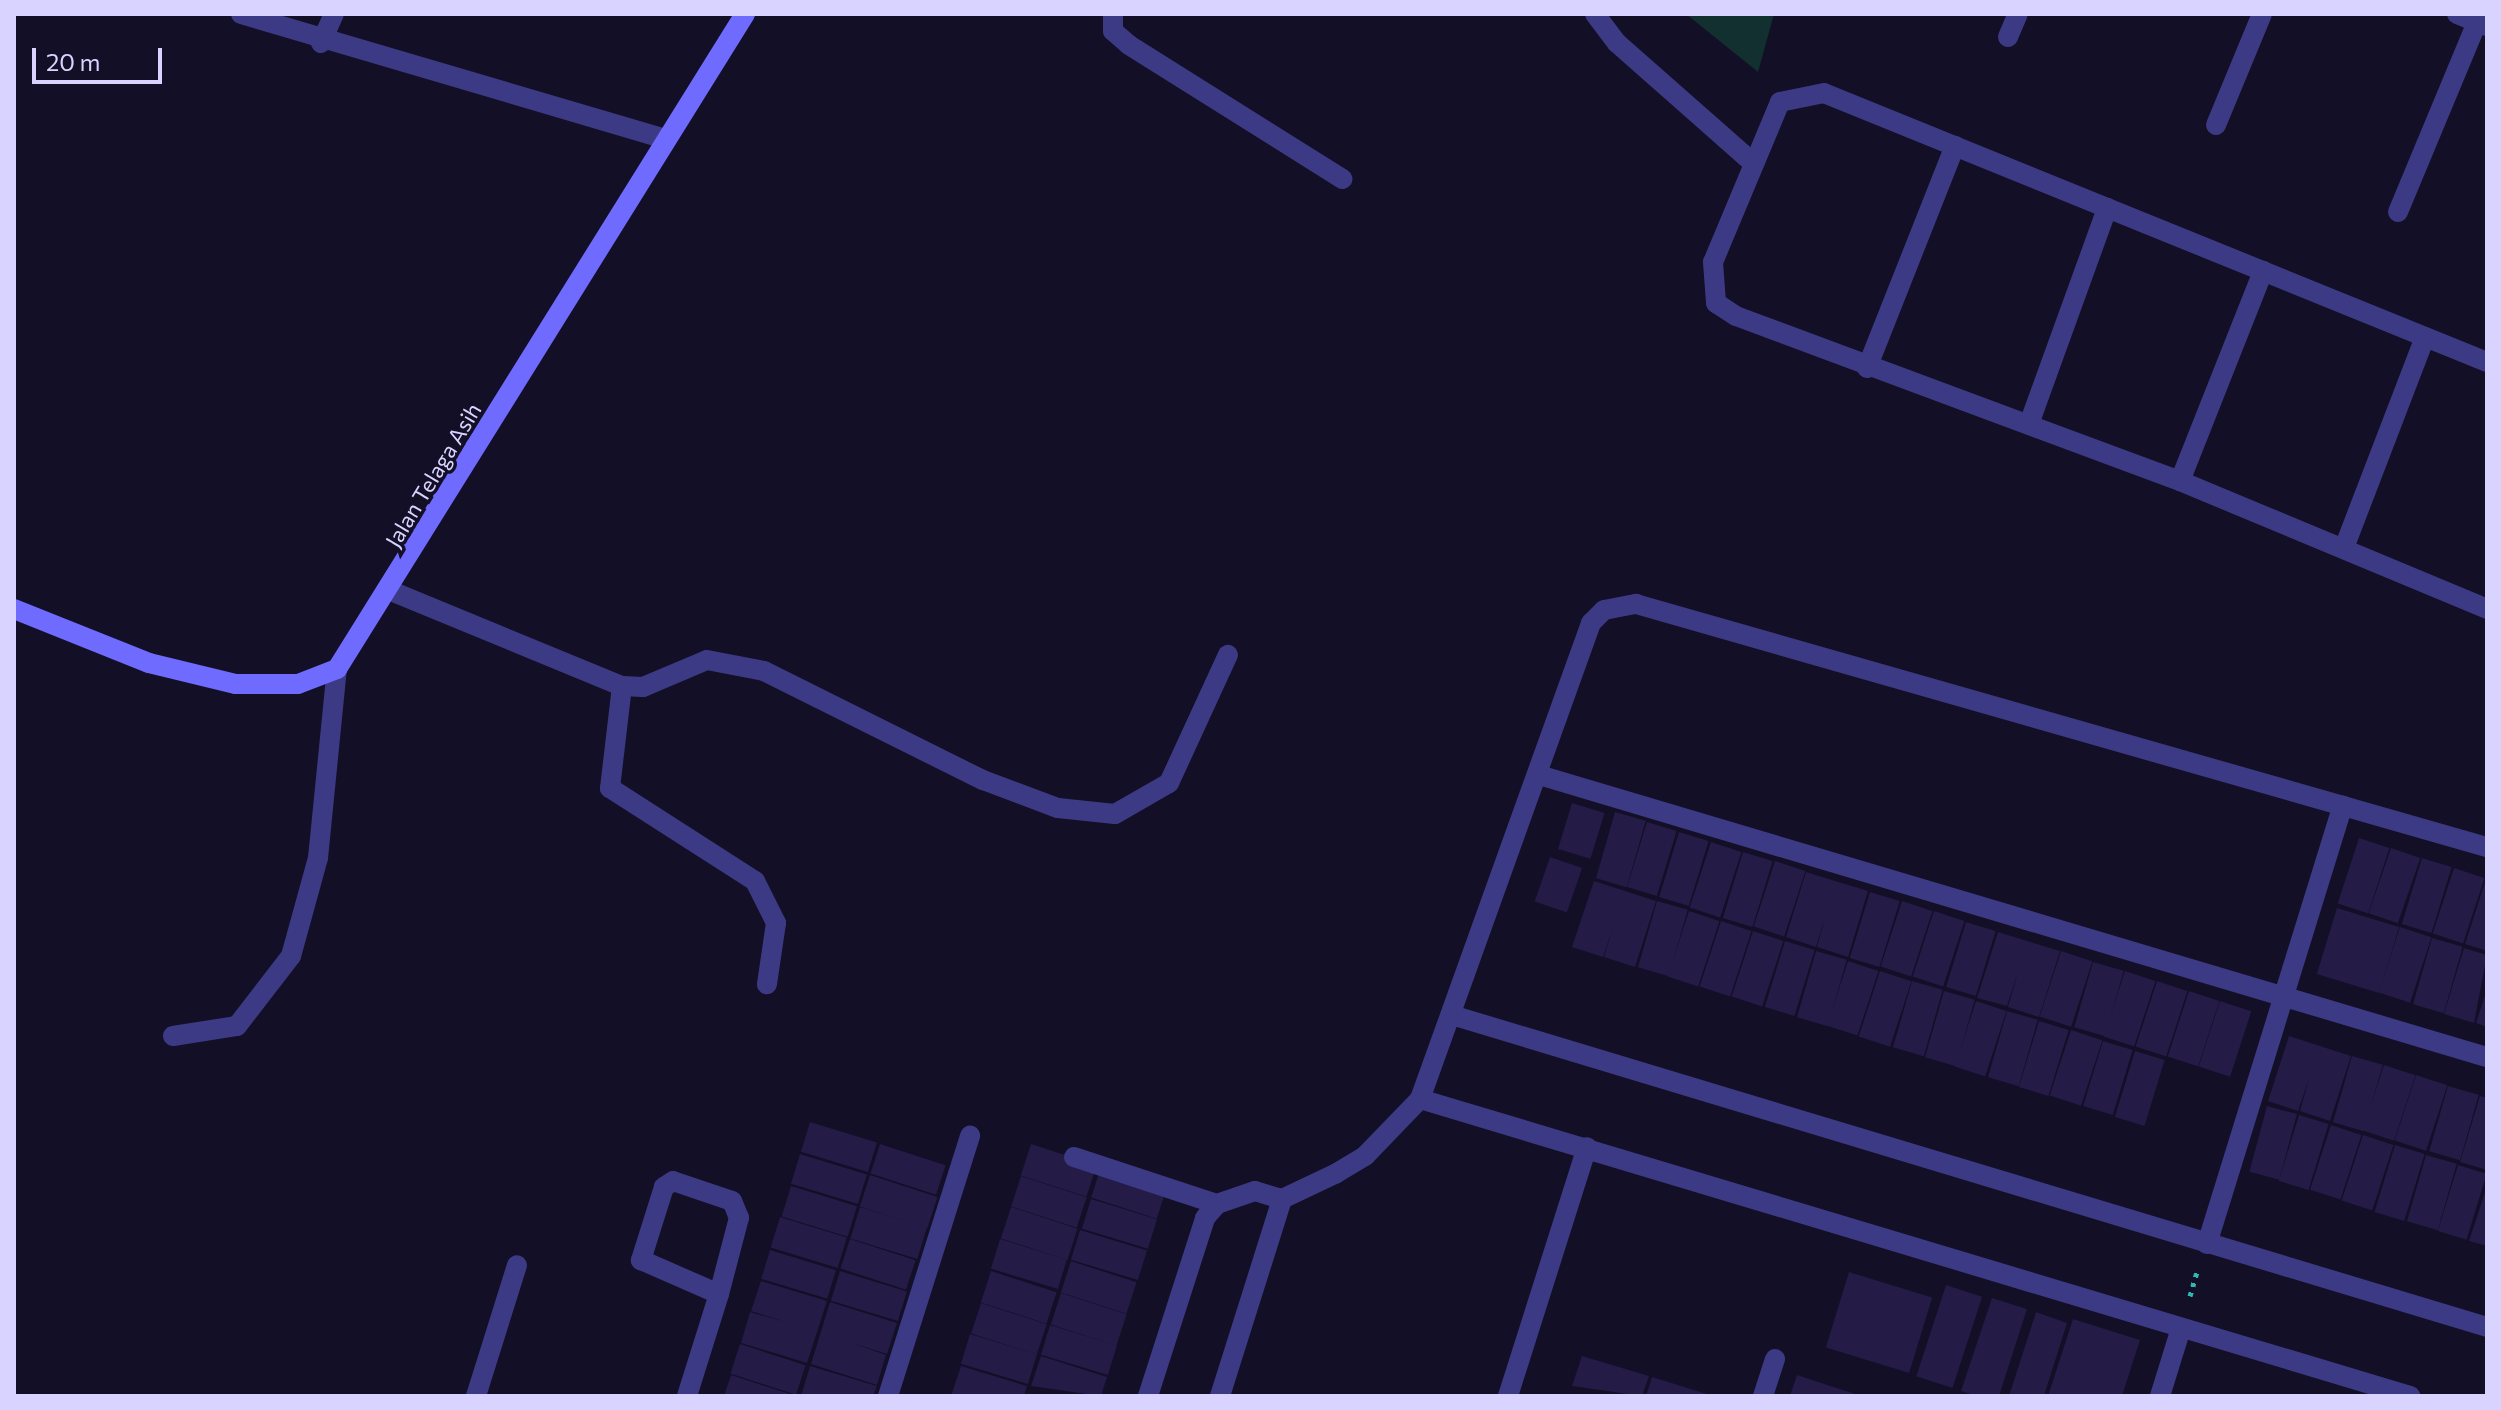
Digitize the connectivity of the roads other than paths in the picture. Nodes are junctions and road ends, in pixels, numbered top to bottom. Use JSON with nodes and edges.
{"nodes":[{"id":1,"x":241,"y":14,"type":"edge"},
{"id":2,"x":334,"y":14,"type":"edge"},
{"id":3,"x":745,"y":14,"type":"edge"},
{"id":4,"x":1113,"y":14,"type":"edge"},
{"id":5,"x":1595,"y":14,"type":"edge"},
{"id":6,"x":2018,"y":14,"type":"edge"},
{"id":7,"x":2262,"y":14,"type":"edge"},
{"id":8,"x":2474,"y":21,"type":"edge"},
{"id":9,"x":2008,"y":37,"type":"dead end"},
{"id":10,"x":321,"y":43,"type":"junction"},
{"id":11,"x":2216,"y":125,"type":"dead end"},
{"id":12,"x":665,"y":139,"type":"junction"},
{"id":13,"x":1955,"y":146,"type":"junction"},
{"id":14,"x":1751,"y":161,"type":"junction"},
{"id":15,"x":1343,"y":179,"type":"dead end"},
{"id":16,"x":2107,"y":208,"type":"junction"},
{"id":17,"x":2398,"y":212,"type":"dead end"},
{"id":18,"x":2263,"y":271,"type":"junction"},
{"id":19,"x":2425,"y":337,"type":"junction"},
{"id":20,"x":2487,"y":362,"type":"edge"},
{"id":21,"x":1867,"y":368,"type":"junction"},
{"id":22,"x":2029,"y":424,"type":"junction"},
{"id":23,"x":2180,"y":481,"type":"junction"},
{"id":24,"x":2344,"y":548,"type":"junction"},
{"id":25,"x":391,"y":591,"type":"junction"},
{"id":26,"x":14,"y":609,"type":"edge"},
{"id":27,"x":2487,"y":609,"type":"edge"},
{"id":28,"x":1228,"y":655,"type":"dead end"},
{"id":29,"x":337,"y":669,"type":"junction"},
{"id":30,"x":622,"y":686,"type":"junction"},
{"id":31,"x":1539,"y":775,"type":"junction"},
{"id":32,"x":2343,"y":806,"type":"junction"},
{"id":33,"x":2487,"y":847,"type":"edge"},
{"id":34,"x":767,"y":984,"type":"dead end"},
{"id":35,"x":2284,"y":997,"type":"junction"},
{"id":36,"x":1455,"y":1016,"type":"junction"},
{"id":37,"x":173,"y":1036,"type":"dead end"},
{"id":38,"x":2487,"y":1057,"type":"edge"},
{"id":39,"x":1420,"y":1099,"type":"junction"},
{"id":40,"x":970,"y":1136,"type":"dead end"},
{"id":41,"x":1587,"y":1147,"type":"junction"},
{"id":42,"x":1074,"y":1157,"type":"dead end"},
{"id":43,"x":1282,"y":1199,"type":"junction"},
{"id":44,"x":1217,"y":1204,"type":"junction"},
{"id":45,"x":2207,"y":1244,"type":"junction"},
{"id":46,"x":517,"y":1265,"type":"dead end"},
{"id":47,"x":719,"y":1294,"type":"junction"},
{"id":48,"x":2487,"y":1327,"type":"edge"},
{"id":49,"x":2181,"y":1328,"type":"junction"},
{"id":50,"x":1775,"y":1359,"type":"dead end"},
{"id":51,"x":476,"y":1396,"type":"edge"},
{"id":52,"x":687,"y":1396,"type":"edge"},
{"id":53,"x":888,"y":1396,"type":"edge"},
{"id":54,"x":1148,"y":1396,"type":"edge"},
{"id":55,"x":1220,"y":1396,"type":"edge"},
{"id":56,"x":1508,"y":1396,"type":"edge"},
{"id":57,"x":1763,"y":1396,"type":"edge"},
{"id":58,"x":2160,"y":1396,"type":"edge"},
{"id":59,"x":2410,"y":1396,"type":"edge"}],
"edges":[{"from":1,"to":10,"type":"street"},
{"from":2,"to":10,"type":"street"},
{"from":3,"to":12,"type":"street","name":"Jalan Telaga Asih"},
{"from":4,"to":15,"type":"street"},
{"from":5,"to":14,"type":"street"},
{"from":6,"to":9,"type":"street"},
{"from":7,"to":11,"type":"street"},
{"from":8,"to":17,"type":"street"},
{"from":10,"to":12,"type":"street"},
{"from":12,"to":25,"type":"street","name":"Jalan Telaga Asih"},
{"from":13,"to":14,"type":"street"},
{"from":13,"to":16,"type":"street"},
{"from":13,"to":21,"type":"street"},
{"from":14,"to":21,"type":"street"},
{"from":16,"to":18,"type":"street"},
{"from":16,"to":22,"type":"street"},
{"from":18,"to":19,"type":"street"},
{"from":18,"to":23,"type":"street"},
{"from":19,"to":20,"type":"street"},
{"from":19,"to":24,"type":"street"},
{"from":21,"to":22,"type":"street"},
{"from":22,"to":23,"type":"street"},
{"from":23,"to":24,"type":"street"},
{"from":24,"to":27,"type":"street"},
{"from":25,"to":29,"type":"street","name":"Jalan Telaga Asih"},
{"from":25,"to":30,"type":"street"},
{"from":26,"to":29,"type":"street"},
{"from":28,"to":30,"type":"street"},
{"from":29,"to":37,"type":"street"},
{"from":30,"to":34,"type":"street"},
{"from":31,"to":32,"type":"street"},
{"from":31,"to":35,"type":"street"},
{"from":31,"to":36,"type":"street"},
{"from":32,"to":33,"type":"street"},
{"from":32,"to":35,"type":"street"},
{"from":35,"to":38,"type":"street"},
{"from":35,"to":45,"type":"street"},
{"from":36,"to":39,"type":"street"},
{"from":36,"to":45,"type":"street"},
{"from":39,"to":41,"type":"street"},
{"from":39,"to":43,"type":"street"},
{"from":40,"to":53,"type":"street"},
{"from":41,"to":49,"type":"street"},
{"from":41,"to":56,"type":"street"},
{"from":42,"to":44,"type":"street"},
{"from":43,"to":44,"type":"street"},
{"from":43,"to":55,"type":"street"},
{"from":44,"to":54,"type":"street"},
{"from":45,"to":48,"type":"street"},
{"from":46,"to":51,"type":"street"},
{"from":47,"to":47,"type":"street"},
{"from":47,"to":52,"type":"street"},
{"from":49,"to":58,"type":"street"},
{"from":49,"to":59,"type":"street"},
{"from":50,"to":57,"type":"street"}]}
